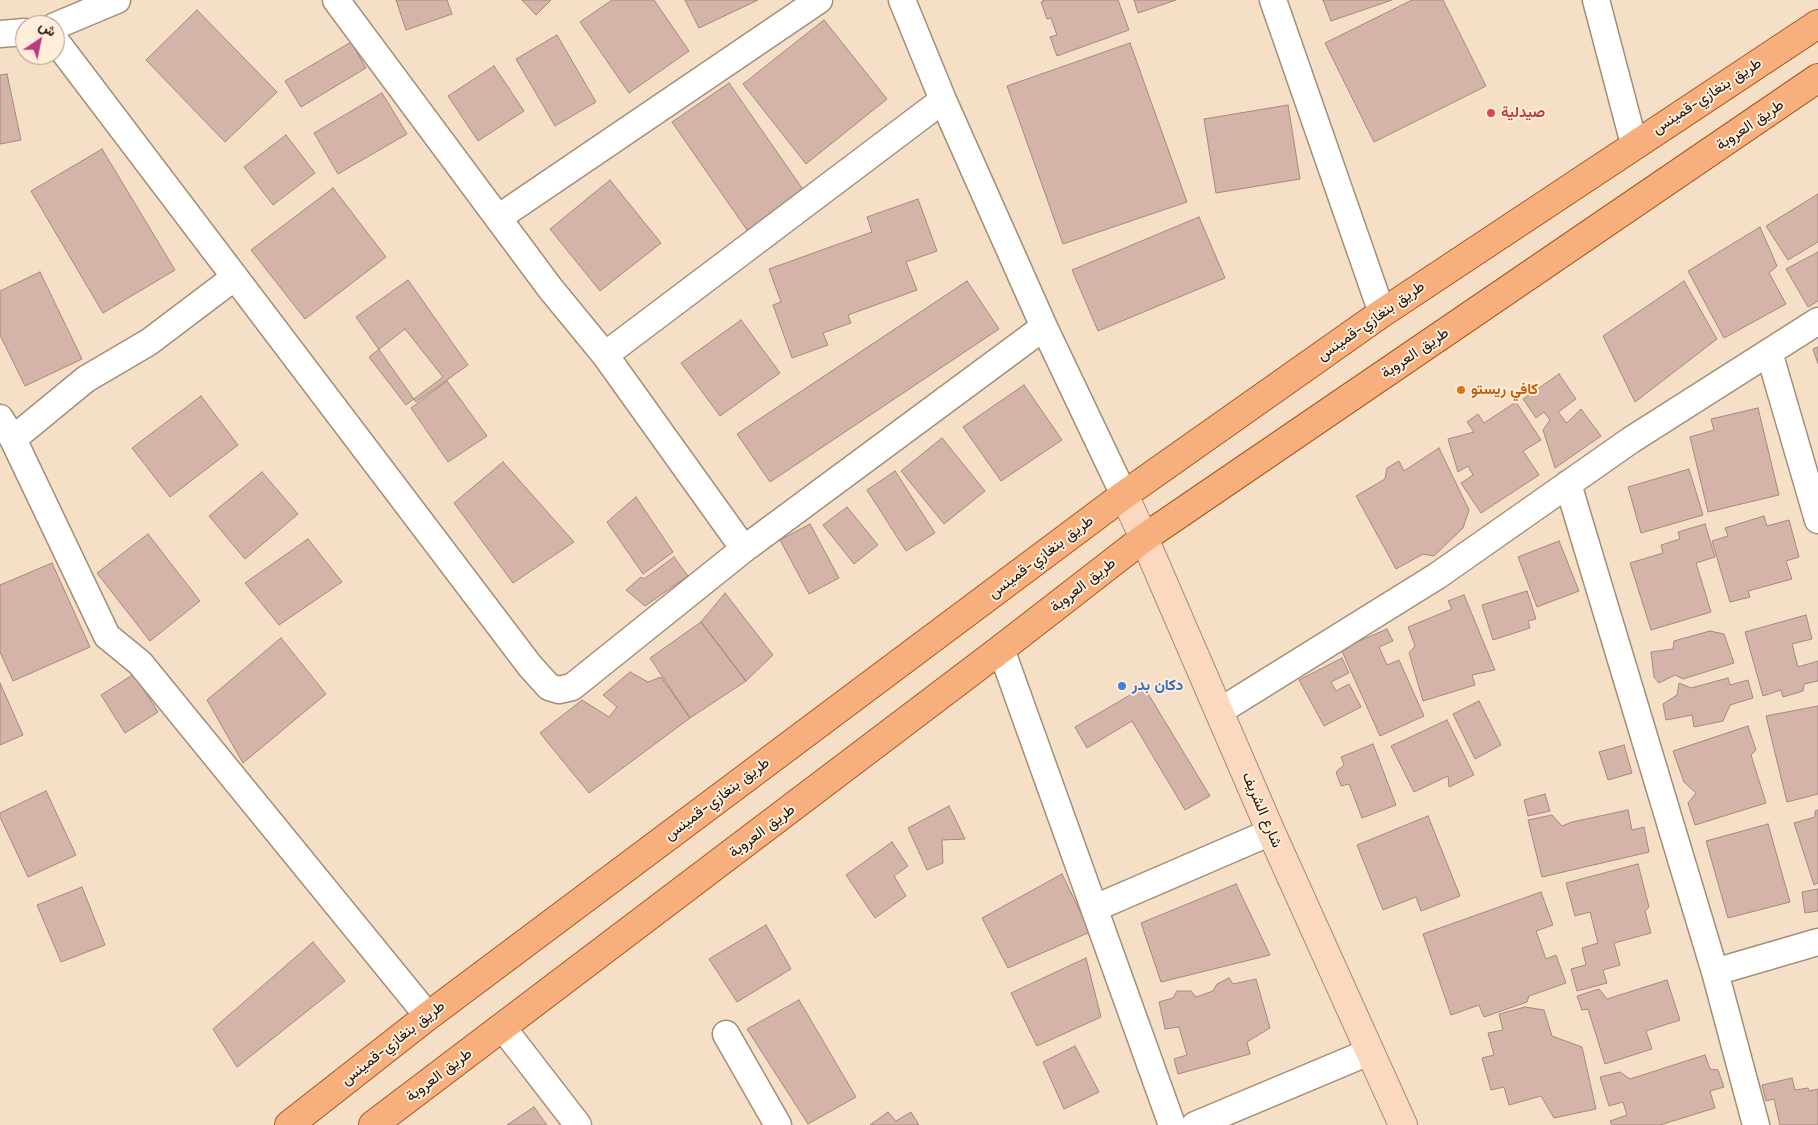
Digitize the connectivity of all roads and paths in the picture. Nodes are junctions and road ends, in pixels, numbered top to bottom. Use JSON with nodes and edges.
{"nodes":[{"id":1,"x":117,"y":0,"type":"edge"},
{"id":2,"x":336,"y":0,"type":"edge"},
{"id":3,"x":819,"y":0,"type":"edge"},
{"id":4,"x":902,"y":0,"type":"edge"},
{"id":5,"x":1273,"y":0,"type":"edge"},
{"id":6,"x":1596,"y":0,"type":"edge"},
{"id":7,"x":65,"y":22,"type":"edge"},
{"id":8,"x":1818,"y":24,"type":"edge"},
{"id":9,"x":15,"y":33,"type":"edge"},
{"id":10,"x":0,"y":34,"type":"edge"},
{"id":11,"x":65,"y":53,"type":"edge"},
{"id":12,"x":1818,"y":78,"type":"edge"},
{"id":13,"x":943,"y":100,"type":"junction"},
{"id":14,"x":1634,"y":144,"type":"junction"},
{"id":15,"x":498,"y":218,"type":"junction"},
{"id":16,"x":235,"y":277,"type":"junction"},
{"id":17,"x":1382,"y":313,"type":"junction"},
{"id":18,"x":1818,"y":321,"type":"edge"},
{"id":19,"x":1044,"y":328,"type":"junction"},
{"id":20,"x":1769,"y":352,"type":"junction"},
{"id":21,"x":605,"y":355,"type":"junction"},
{"id":22,"x":6,"y":428,"type":"edge"},
{"id":23,"x":1568,"y":484,"type":"junction"},
{"id":24,"x":1124,"y":495,"type":"junction"},
{"id":25,"x":1818,"y":520,"type":"edge"},
{"id":26,"x":1144,"y":538,"type":"junction"},
{"id":27,"x":744,"y":549,"type":"junction"},
{"id":28,"x":1001,"y":649,"type":"junction"},
{"id":29,"x":1220,"y":711,"type":"junction"},
{"id":30,"x":1271,"y":832,"type":"junction"},
{"id":31,"x":1095,"y":908,"type":"junction"},
{"id":32,"x":1818,"y":942,"type":"edge"},
{"id":33,"x":1715,"y":972,"type":"junction"},
{"id":34,"x":428,"y":1016,"type":"junction"},
{"id":35,"x":503,"y":1028,"type":"junction"},
{"id":36,"x":726,"y":1034,"type":"dead end"},
{"id":37,"x":1369,"y":1052,"type":"junction"},
{"id":38,"x":289,"y":1125,"type":"edge"},
{"id":39,"x":373,"y":1125,"type":"edge"},
{"id":40,"x":578,"y":1125,"type":"edge"},
{"id":41,"x":778,"y":1125,"type":"edge"},
{"id":42,"x":1172,"y":1125,"type":"edge"},
{"id":43,"x":1196,"y":1125,"type":"edge"},
{"id":44,"x":1403,"y":1125,"type":"edge"},
{"id":45,"x":1756,"y":1125,"type":"edge"}],
"edges":[{"from":1,"to":7,"type":"street"},
{"from":2,"to":15,"type":"street"},
{"from":3,"to":15,"type":"street"},
{"from":4,"to":13,"type":"street"},
{"from":5,"to":17,"type":"street"},
{"from":6,"to":14,"type":"street"},
{"from":8,"to":14,"type":"main road","name":"طريق بنغازي-قمينس"},
{"from":9,"to":10,"type":"street"},
{"from":11,"to":16,"type":"street"},
{"from":12,"to":26,"type":"main road","name":"طريق العروبة"},
{"from":13,"to":19,"type":"street"},
{"from":13,"to":21,"type":"street"},
{"from":14,"to":17,"type":"main road","name":"طريق بنغازي-قمينس"},
{"from":15,"to":21,"type":"street"},
{"from":16,"to":22,"type":"street"},
{"from":16,"to":27,"type":"street"},
{"from":17,"to":24,"type":"main road","name":"طريق بنغازي-قمينس"},
{"from":18,"to":20,"type":"street"},
{"from":19,"to":24,"type":"street"},
{"from":19,"to":27,"type":"street"},
{"from":20,"to":23,"type":"street"},
{"from":20,"to":25,"type":"street"},
{"from":21,"to":27,"type":"street"},
{"from":22,"to":34,"type":"street"},
{"from":23,"to":29,"type":"street"},
{"from":23,"to":33,"type":"street"},
{"from":24,"to":26,"type":"main road","name":"شارع الشريف"},
{"from":24,"to":34,"type":"main road","name":"طريق بنغازي-قمينس"},
{"from":26,"to":28,"type":"main road","name":"طريق العروبة"},
{"from":26,"to":29,"type":"main road","name":"شارع الشريف"},
{"from":28,"to":31,"type":"street"},
{"from":28,"to":35,"type":"main road","name":"طريق العروبة"},
{"from":29,"to":30,"type":"main road","name":"شارع الشريف"},
{"from":30,"to":31,"type":"street"},
{"from":30,"to":37,"type":"main road","name":"شارع الشريف"},
{"from":31,"to":42,"type":"street"},
{"from":32,"to":33,"type":"street"},
{"from":33,"to":45,"type":"street"},
{"from":34,"to":38,"type":"main road","name":"طريق بنغازي-قمينس"},
{"from":35,"to":39,"type":"main road","name":"طريق العروبة"},
{"from":35,"to":40,"type":"street"},
{"from":36,"to":41,"type":"street"},
{"from":37,"to":43,"type":"street"},
{"from":37,"to":44,"type":"main road","name":"شارع الشريف"}]}
